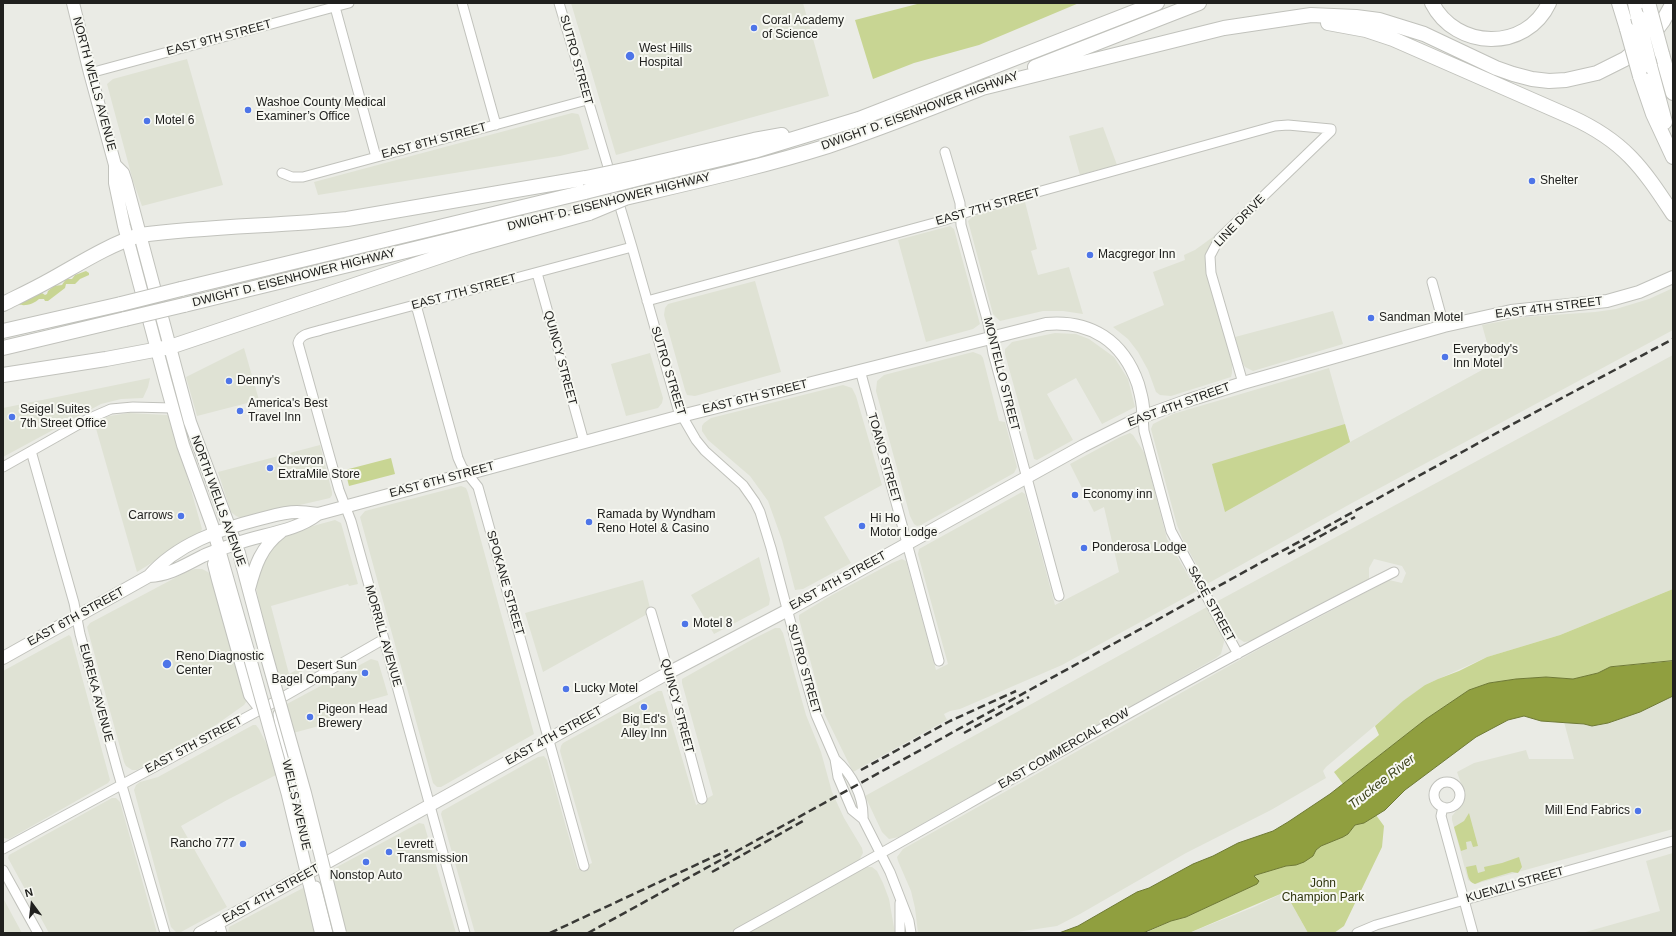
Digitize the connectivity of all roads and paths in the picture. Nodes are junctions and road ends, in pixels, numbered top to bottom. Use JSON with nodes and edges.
{"nodes":[{"id":1,"x":73,"y":3,"type":"edge"},
{"id":2,"x":349,"y":3,"type":"edge"},
{"id":3,"x":462,"y":3,"type":"edge"},
{"id":4,"x":559,"y":3,"type":"edge"},
{"id":5,"x":1130,"y":3,"type":"edge"},
{"id":6,"x":1157,"y":3,"type":"edge"},
{"id":7,"x":1199,"y":3,"type":"edge"},
{"id":8,"x":1432,"y":3,"type":"edge"},
{"id":9,"x":1549,"y":3,"type":"edge"},
{"id":10,"x":1619,"y":3,"type":"edge"},
{"id":11,"x":1635,"y":3,"type":"edge"},
{"id":12,"x":1673,"y":3,"type":"edge"},
{"id":13,"x":1648,"y":4,"type":"edge"},
{"id":14,"x":335,"y":7,"type":"junction"},
{"id":15,"x":1284,"y":20,"type":"junction"},
{"id":16,"x":1086,"y":31,"type":"junction"},
{"id":17,"x":1645,"y":71,"type":"junction"},
{"id":18,"x":90,"y":73,"type":"junction"},
{"id":19,"x":982,"y":88,"type":"junction"},
{"id":20,"x":1673,"y":93,"type":"edge"},
{"id":21,"x":587,"y":100,"type":"junction"},
{"id":22,"x":496,"y":125,"type":"junction"},
{"id":23,"x":1331,"y":129,"type":"joint"},
{"id":24,"x":1673,"y":146,"type":"edge"},
{"id":25,"x":945,"y":152,"type":"dead end"},
{"id":26,"x":376,"y":157,"type":"junction"},
{"id":27,"x":1673,"y":157,"type":"edge"},
{"id":28,"x":282,"y":173,"type":"dead end"},
{"id":29,"x":640,"y":173,"type":"junction"},
{"id":30,"x":589,"y":210,"type":"junction"},
{"id":31,"x":1673,"y":214,"type":"edge"},
{"id":32,"x":960,"y":215,"type":"junction"},
{"id":33,"x":134,"y":237,"type":"junction"},
{"id":34,"x":632,"y":247,"type":"junction"},
{"id":35,"x":537,"y":273,"type":"junction"},
{"id":36,"x":1673,"y":277,"type":"edge"},
{"id":37,"x":1432,"y":282,"type":"dead end"},
{"id":38,"x":647,"y":301,"type":"junction"},
{"id":39,"x":3,"y":304,"type":"edge"},
{"id":40,"x":416,"y":305,"type":"junction"},
{"id":41,"x":1444,"y":326,"type":"junction"},
{"id":42,"x":3,"y":331,"type":"edge"},
{"id":43,"x":990,"y":338,"type":"junction"},
{"id":44,"x":299,"y":339,"type":"joint"},
{"id":45,"x":3,"y":348,"type":"edge"},
{"id":46,"x":164,"y":348,"type":"junction"},
{"id":47,"x":860,"y":370,"type":"junction"},
{"id":48,"x":3,"y":375,"type":"edge"},
{"id":49,"x":1243,"y":383,"type":"junction"},
{"id":50,"x":172,"y":408,"type":"junction"},
{"id":51,"x":681,"y":416,"type":"junction"},
{"id":52,"x":1143,"y":416,"type":"junction"},
{"id":53,"x":584,"y":442,"type":"junction"},
{"id":54,"x":31,"y":451,"type":"junction"},
{"id":55,"x":3,"y":467,"type":"edge"},
{"id":56,"x":469,"y":473,"type":"junction"},
{"id":57,"x":1027,"y":477,"type":"junction"},
{"id":58,"x":345,"y":507,"type":"junction"},
{"id":59,"x":318,"y":514,"type":"junction"},
{"id":60,"x":230,"y":527,"type":"junction"},
{"id":61,"x":286,"y":529,"type":"junction"},
{"id":62,"x":214,"y":533,"type":"junction"},
{"id":63,"x":908,"y":542,"type":"junction"},
{"id":64,"x":236,"y":543,"type":"junction"},
{"id":65,"x":219,"y":550,"type":"junction"},
{"id":66,"x":183,"y":567,"type":"junction"},
{"id":67,"x":1394,"y":572,"type":"dead end"},
{"id":68,"x":149,"y":576,"type":"junction"},
{"id":69,"x":218,"y":580,"type":"junction"},
{"id":70,"x":249,"y":590,"type":"junction"},
{"id":71,"x":1059,"y":596,"type":"dead end"},
{"id":72,"x":788,"y":610,"type":"junction"},
{"id":73,"x":651,"y":612,"type":"dead end"},
{"id":74,"x":77,"y":617,"type":"junction"},
{"id":75,"x":384,"y":639,"type":"junction"},
{"id":76,"x":1238,"y":654,"type":"junction"},
{"id":77,"x":3,"y":658,"type":"edge"},
{"id":78,"x":939,"y":661,"type":"dead end"},
{"id":79,"x":668,"y":673,"type":"junction"},
{"id":80,"x":275,"y":701,"type":"junction"},
{"id":81,"x":261,"y":709,"type":"junction"},
{"id":82,"x":549,"y":739,"type":"junction"},
{"id":83,"x":283,"y":748,"type":"junction"},
{"id":84,"x":122,"y":784,"type":"junction"},
{"id":85,"x":702,"y":799,"type":"dead end"},
{"id":86,"x":429,"y":806,"type":"junction"},
{"id":87,"x":1443,"y":807,"type":"dead end"},
{"id":88,"x":1673,"y":841,"type":"edge"},
{"id":89,"x":3,"y":849,"type":"edge"},
{"id":90,"x":881,"y":854,"type":"junction"},
{"id":91,"x":584,"y":866,"type":"dead end"},
{"id":92,"x":3,"y":870,"type":"edge"},
{"id":93,"x":312,"y":871,"type":"junction"},
{"id":94,"x":1464,"y":900,"type":"junction"},
{"id":95,"x":900,"y":902,"type":"junction"},
{"id":96,"x":220,"y":928,"type":"edge"},
{"id":97,"x":38,"y":933,"type":"edge"},
{"id":98,"x":165,"y":933,"type":"edge"},
{"id":99,"x":200,"y":933,"type":"edge"},
{"id":100,"x":321,"y":933,"type":"edge"},
{"id":101,"x":328,"y":933,"type":"edge"},
{"id":102,"x":340,"y":933,"type":"edge"},
{"id":103,"x":465,"y":933,"type":"edge"},
{"id":104,"x":738,"y":933,"type":"edge"},
{"id":105,"x":900,"y":933,"type":"edge"},
{"id":106,"x":911,"y":933,"type":"edge"},
{"id":107,"x":1357,"y":933,"type":"edge"},
{"id":108,"x":1473,"y":933,"type":"edge"}],
"edges":[{"from":1,"to":18,"type":"main road","name":"NORTH WELLS AVENUE"},
{"from":2,"to":14,"type":"street","name":"EAST 9TH STREET"},
{"from":3,"to":22,"type":"street"},
{"from":4,"to":21,"type":"street","name":"SUTRO STREET"},
{"from":5,"to":16,"type":"highway"},
{"from":6,"to":16,"type":"highway","name":"DWIGHT D. EISENHOWER HIGHWAY"},
{"from":7,"to":19,"type":"highway","name":"DWIGHT D. EISENHOWER HIGHWAY"},
{"from":8,"to":9,"type":"highway"},
{"from":10,"to":17,"type":"highway","bridge":true},
{"from":11,"to":17,"type":"highway","bridge":true},
{"from":12,"to":15,"type":"highway"},
{"from":13,"to":20,"type":"highway","bridge":true},
{"from":14,"to":18,"type":"street","name":"EAST 9TH STREET"},
{"from":14,"to":26,"type":"street"},
{"from":15,"to":19,"type":"highway"},
{"from":15,"to":31,"type":"highway"},
{"from":16,"to":29,"type":"highway","name":"DWIGHT D. EISENHOWER HIGHWAY"},
{"from":17,"to":24,"type":"highway"},
{"from":17,"to":27,"type":"highway"},
{"from":18,"to":33,"type":"main road","name":"NORTH WELLS AVENUE"},
{"from":19,"to":30,"type":"highway","name":"DWIGHT D. EISENHOWER HIGHWAY","bridge":true},
{"from":21,"to":22,"type":"street","name":"EAST 8TH STREET"},
{"from":21,"to":34,"type":"street","name":"SUTRO STREET"},
{"from":22,"to":26,"type":"street","name":"EAST 8TH STREET"},
{"from":23,"to":32,"type":"street","name":"EAST 7TH STREET"},
{"from":23,"to":49,"type":"street","name":"LINE DRIVE"},
{"from":25,"to":32,"type":"street","name":"MONTELLO STREET"},
{"from":26,"to":28,"type":"street","name":"EAST 8TH STREET"},
{"from":29,"to":33,"type":"highway","bridge":true},
{"from":29,"to":42,"type":"highway","name":"DWIGHT D. EISENHOWER HIGHWAY","bridge":true},
{"from":30,"to":45,"type":"highway","name":"DWIGHT D. EISENHOWER HIGHWAY","bridge":true},
{"from":30,"to":46,"type":"highway"},
{"from":32,"to":38,"type":"street","name":"EAST 7TH STREET"},
{"from":32,"to":43,"type":"street","name":"MONTELLO STREET"},
{"from":33,"to":39,"type":"highway"},
{"from":33,"to":46,"type":"main road","name":"NORTH WELLS AVENUE"},
{"from":34,"to":35,"type":"street","name":"EAST 7TH STREET"},
{"from":34,"to":38,"type":"street","name":"SUTRO STREET"},
{"from":35,"to":40,"type":"street","name":"EAST 7TH STREET"},
{"from":35,"to":53,"type":"street","name":"QUINCY STREET"},
{"from":36,"to":41,"type":"main road","name":"EAST 4TH STREET"},
{"from":37,"to":41,"type":"street"},
{"from":38,"to":51,"type":"street","name":"SUTRO STREET"},
{"from":40,"to":44,"type":"street","name":"EAST 7TH STREET"},
{"from":40,"to":56,"type":"street","name":"SPOKANE STREET"},
{"from":41,"to":49,"type":"main road","name":"EAST 4TH STREET"},
{"from":43,"to":47,"type":"main road","name":"EAST 6TH STREET"},
{"from":43,"to":52,"type":"main road","name":"EAST 6TH STREET"},
{"from":43,"to":57,"type":"street","name":"MONTELLO STREET"},
{"from":44,"to":58,"type":"street","name":"MORRILL AVENUE"},
{"from":46,"to":48,"type":"highway"},
{"from":46,"to":50,"type":"main road","name":"NORTH WELLS AVENUE"},
{"from":46,"to":60,"type":"main road","name":"NORTH WELLS AVENUE"},
{"from":47,"to":51,"type":"main road","name":"EAST 6TH STREET"},
{"from":47,"to":63,"type":"street","name":"TOANO STREET"},
{"from":49,"to":52,"type":"main road","name":"EAST 4TH STREET"},
{"from":50,"to":54,"type":"street"},
{"from":50,"to":62,"type":"main road","name":"NORTH WELLS AVENUE"},
{"from":51,"to":53,"type":"main road","name":"EAST 6TH STREET"},
{"from":51,"to":72,"type":"street","name":"SUTRO STREET"},
{"from":52,"to":57,"type":"main road","name":"EAST 4TH STREET"},
{"from":52,"to":76,"type":"street","name":"SAGE STREET"},
{"from":53,"to":56,"type":"main road","name":"EAST 6TH STREET"},
{"from":54,"to":55,"type":"street"},
{"from":54,"to":74,"type":"street","name":"EUREKA AVENUE"},
{"from":56,"to":58,"type":"main road","name":"EAST 6TH STREET"},
{"from":56,"to":82,"type":"street","name":"SPOKANE STREET"},
{"from":57,"to":63,"type":"main road","name":"EAST 4TH STREET"},
{"from":57,"to":71,"type":"street","name":"MONTELLO STREET"},
{"from":58,"to":59,"type":"main road","name":"EAST 6TH STREET"},
{"from":58,"to":75,"type":"street","name":"MORRILL AVENUE"},
{"from":59,"to":60,"type":"main road","name":"EAST 6TH STREET"},
{"from":59,"to":61,"type":"main road","name":"EAST 6TH STREET"},
{"from":60,"to":62,"type":"main road","name":"EAST 6TH STREET"},
{"from":60,"to":64,"type":"main road","name":"NORTH WELLS AVENUE"},
{"from":61,"to":64,"type":"main road","name":"EAST 6TH STREET"},
{"from":61,"to":70,"type":"main road"},
{"from":62,"to":65,"type":"main road","name":"NORTH WELLS AVENUE"},
{"from":62,"to":68,"type":"main road","name":"EAST 6TH STREET"},
{"from":63,"to":72,"type":"main road","name":"EAST 4TH STREET"},
{"from":63,"to":78,"type":"street","name":"TOANO STREET"},
{"from":64,"to":65,"type":"main road","name":"EAST 6TH STREET"},
{"from":64,"to":70,"type":"main road","name":"NORTH WELLS AVENUE"},
{"from":65,"to":66,"type":"main road","name":"EAST 6TH STREET"},
{"from":65,"to":69,"type":"main road"},
{"from":65,"to":100,"type":"main road","name":"NORTH WELLS AVENUE","bridge":true},
{"from":66,"to":68,"type":"main road","name":"EAST 6TH STREET"},
{"from":66,"to":69,"type":"main road"},
{"from":67,"to":76,"type":"street","name":"EAST COMMERCIAL ROW"},
{"from":68,"to":74,"type":"main road","name":"EAST 6TH STREET"},
{"from":69,"to":81,"type":"main road"},
{"from":70,"to":102,"type":"main road","name":"NORTH WELLS AVENUE","bridge":true},
{"from":72,"to":79,"type":"main road","name":"EAST 4TH STREET"},
{"from":72,"to":90,"type":"street","name":"SUTRO STREET"},
{"from":73,"to":79,"type":"street","name":"QUINCY STREET"},
{"from":74,"to":77,"type":"main road","name":"EAST 6TH STREET"},
{"from":74,"to":84,"type":"street","name":"EUREKA AVENUE"},
{"from":75,"to":80,"type":"street","name":"EAST 5TH STREET"},
{"from":75,"to":86,"type":"street","name":"MORRILL AVENUE"},
{"from":76,"to":90,"type":"street","name":"EAST COMMERCIAL ROW"},
{"from":79,"to":82,"type":"main road","name":"EAST 4TH STREET"},
{"from":79,"to":85,"type":"street","name":"QUINCY STREET"},
{"from":80,"to":81,"type":"street","name":"EAST 5TH STREET"},
{"from":80,"to":83,"type":"street","name":"WELLS AVENUE"},
{"from":81,"to":83,"type":"street","name":"WELLS AVENUE"},
{"from":81,"to":84,"type":"street","name":"EAST 5TH STREET"},
{"from":82,"to":86,"type":"main road","name":"EAST 4TH STREET"},
{"from":82,"to":91,"type":"street","name":"SPOKANE STREET"},
{"from":83,"to":93,"type":"street","name":"WELLS AVENUE"},
{"from":84,"to":89,"type":"street","name":"EAST 5TH STREET"},
{"from":84,"to":98,"type":"street","name":"EUREKA AVENUE"},
{"from":86,"to":93,"type":"main road","name":"EAST 4TH STREET"},
{"from":86,"to":103,"type":"street","name":"MORRILL AVENUE"},
{"from":87,"to":94,"type":"street"},
{"from":88,"to":94,"type":"street","name":"KUENZLI STREET"},
{"from":90,"to":95,"type":"street","name":"SUTRO STREET"},
{"from":90,"to":104,"type":"street","name":"EAST COMMERCIAL ROW"},
{"from":92,"to":97,"type":"street"},
{"from":93,"to":96,"type":"main road","name":"EAST 4TH STREET"},
{"from":93,"to":101,"type":"street","name":"WELLS AVENUE"},
{"from":94,"to":107,"type":"street","name":"KUENZLI STREET"},
{"from":94,"to":108,"type":"street"},
{"from":95,"to":105,"type":"street","name":"SUTRO STREET"},
{"from":95,"to":106,"type":"street","name":"SUTRO STREET"},
{"from":96,"to":99,"type":"main road","name":"EAST 4TH STREET"}]}
